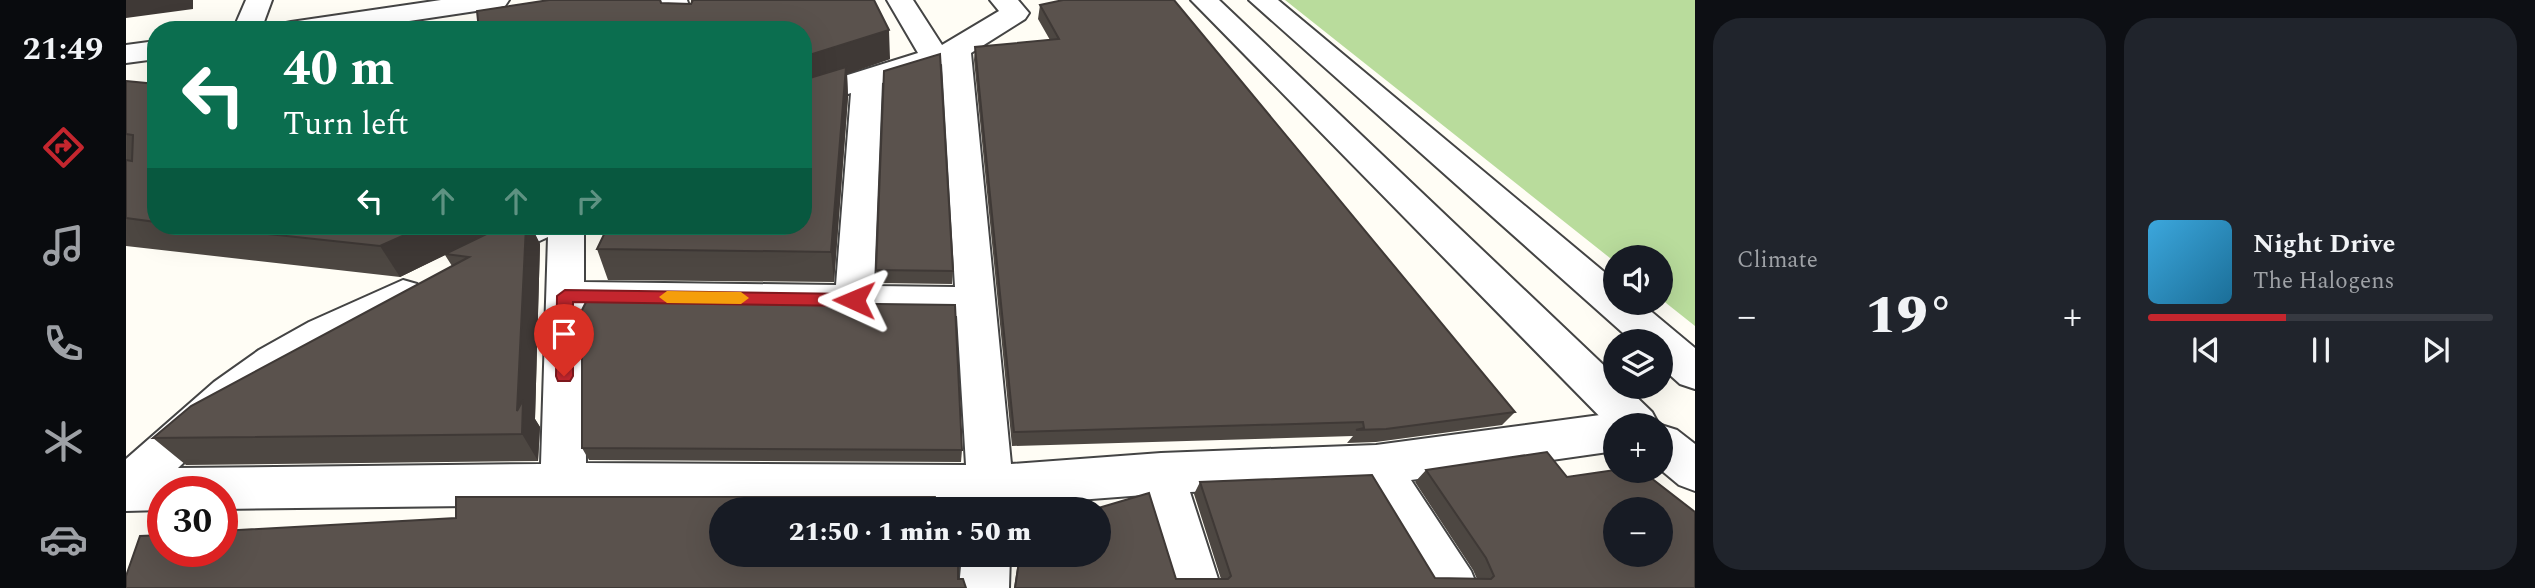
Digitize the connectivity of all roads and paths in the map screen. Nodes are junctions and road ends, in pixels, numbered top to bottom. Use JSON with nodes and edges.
{"nodes":[{"id":1,"x":259,"y":0,"type":"edge"},
{"id":2,"x":674,"y":0,"type":"edge"},
{"id":3,"x":900,"y":0,"type":"edge"},
{"id":4,"x":1204,"y":0,"type":"edge"},
{"id":5,"x":1262,"y":0,"type":"edge"},
{"id":6,"x":1019,"y":7,"type":"edge"},
{"id":7,"x":477,"y":8,"type":"edge"},
{"id":8,"x":251,"y":21,"type":"edge"},
{"id":9,"x":367,"y":21,"type":"edge"},
{"id":10,"x":680,"y":21,"type":"edge"},
{"id":11,"x":147,"y":51,"type":"edge"},
{"id":12,"x":945,"y":53,"type":"junction"},
{"id":13,"x":126,"y":54,"type":"edge"},
{"id":14,"x":867,"y":80,"type":"junction"},
{"id":15,"x":812,"y":96,"type":"edge"},
{"id":16,"x":522,"y":235,"type":"edge"},
{"id":17,"x":566,"y":235,"type":"edge"},
{"id":18,"x":565,"y":296,"type":"junction"},
{"id":19,"x":854,"y":300,"type":"junction"},
{"id":20,"x":976,"y":302,"type":"junction"},
{"id":21,"x":1645,"y":329,"type":"edge"},
{"id":22,"x":1673,"y":353,"type":"edge"},
{"id":23,"x":1695,"y":372,"type":"edge"},
{"id":24,"x":1625,"y":413,"type":"edge"},
{"id":25,"x":1603,"y":434,"type":"edge"},
{"id":26,"x":1673,"y":454,"type":"edge"},
{"id":27,"x":1376,"y":464,"type":"junction"},
{"id":28,"x":1695,"y":471,"type":"edge"},
{"id":29,"x":1161,"y":473,"type":"junction"},
{"id":30,"x":563,"y":484,"type":"junction"},
{"id":31,"x":126,"y":489,"type":"edge"},
{"id":32,"x":960,"y":497,"type":"edge"},
{"id":33,"x":990,"y":497,"type":"edge"},
{"id":34,"x":997,"y":497,"type":"edge"},
{"id":35,"x":985,"y":567,"type":"edge"},
{"id":36,"x":984,"y":588,"type":"edge"},
{"id":37,"x":1196,"y":588,"type":"edge"},
{"id":38,"x":1453,"y":588,"type":"edge"}],
"edges":[{"from":1,"to":8,"type":"street"},
{"from":2,"to":10,"type":"street"},
{"from":3,"to":12,"type":"street"},
{"from":4,"to":24,"type":"street"},
{"from":5,"to":21,"type":"street"},
{"from":6,"to":12,"type":"street"},
{"from":7,"to":9,"type":"street"},
{"from":11,"to":13,"type":"street"},
{"from":12,"to":14,"type":"street"},
{"from":12,"to":20,"type":"street"},
{"from":14,"to":15,"type":"street"},
{"from":14,"to":19,"type":"street"},
{"from":16,"to":31,"type":"street"},
{"from":17,"to":18,"type":"street"},
{"from":18,"to":19,"type":"street"},
{"from":18,"to":30,"type":"street"},
{"from":19,"to":20,"type":"street"},
{"from":20,"to":33,"type":"street"},
{"from":22,"to":23,"type":"street"},
{"from":25,"to":27,"type":"street"},
{"from":26,"to":28,"type":"street"},
{"from":27,"to":29,"type":"street"},
{"from":27,"to":38,"type":"street"},
{"from":29,"to":34,"type":"street"},
{"from":29,"to":37,"type":"street"},
{"from":30,"to":31,"type":"street"},
{"from":30,"to":32,"type":"street"},
{"from":35,"to":36,"type":"street"}]}
